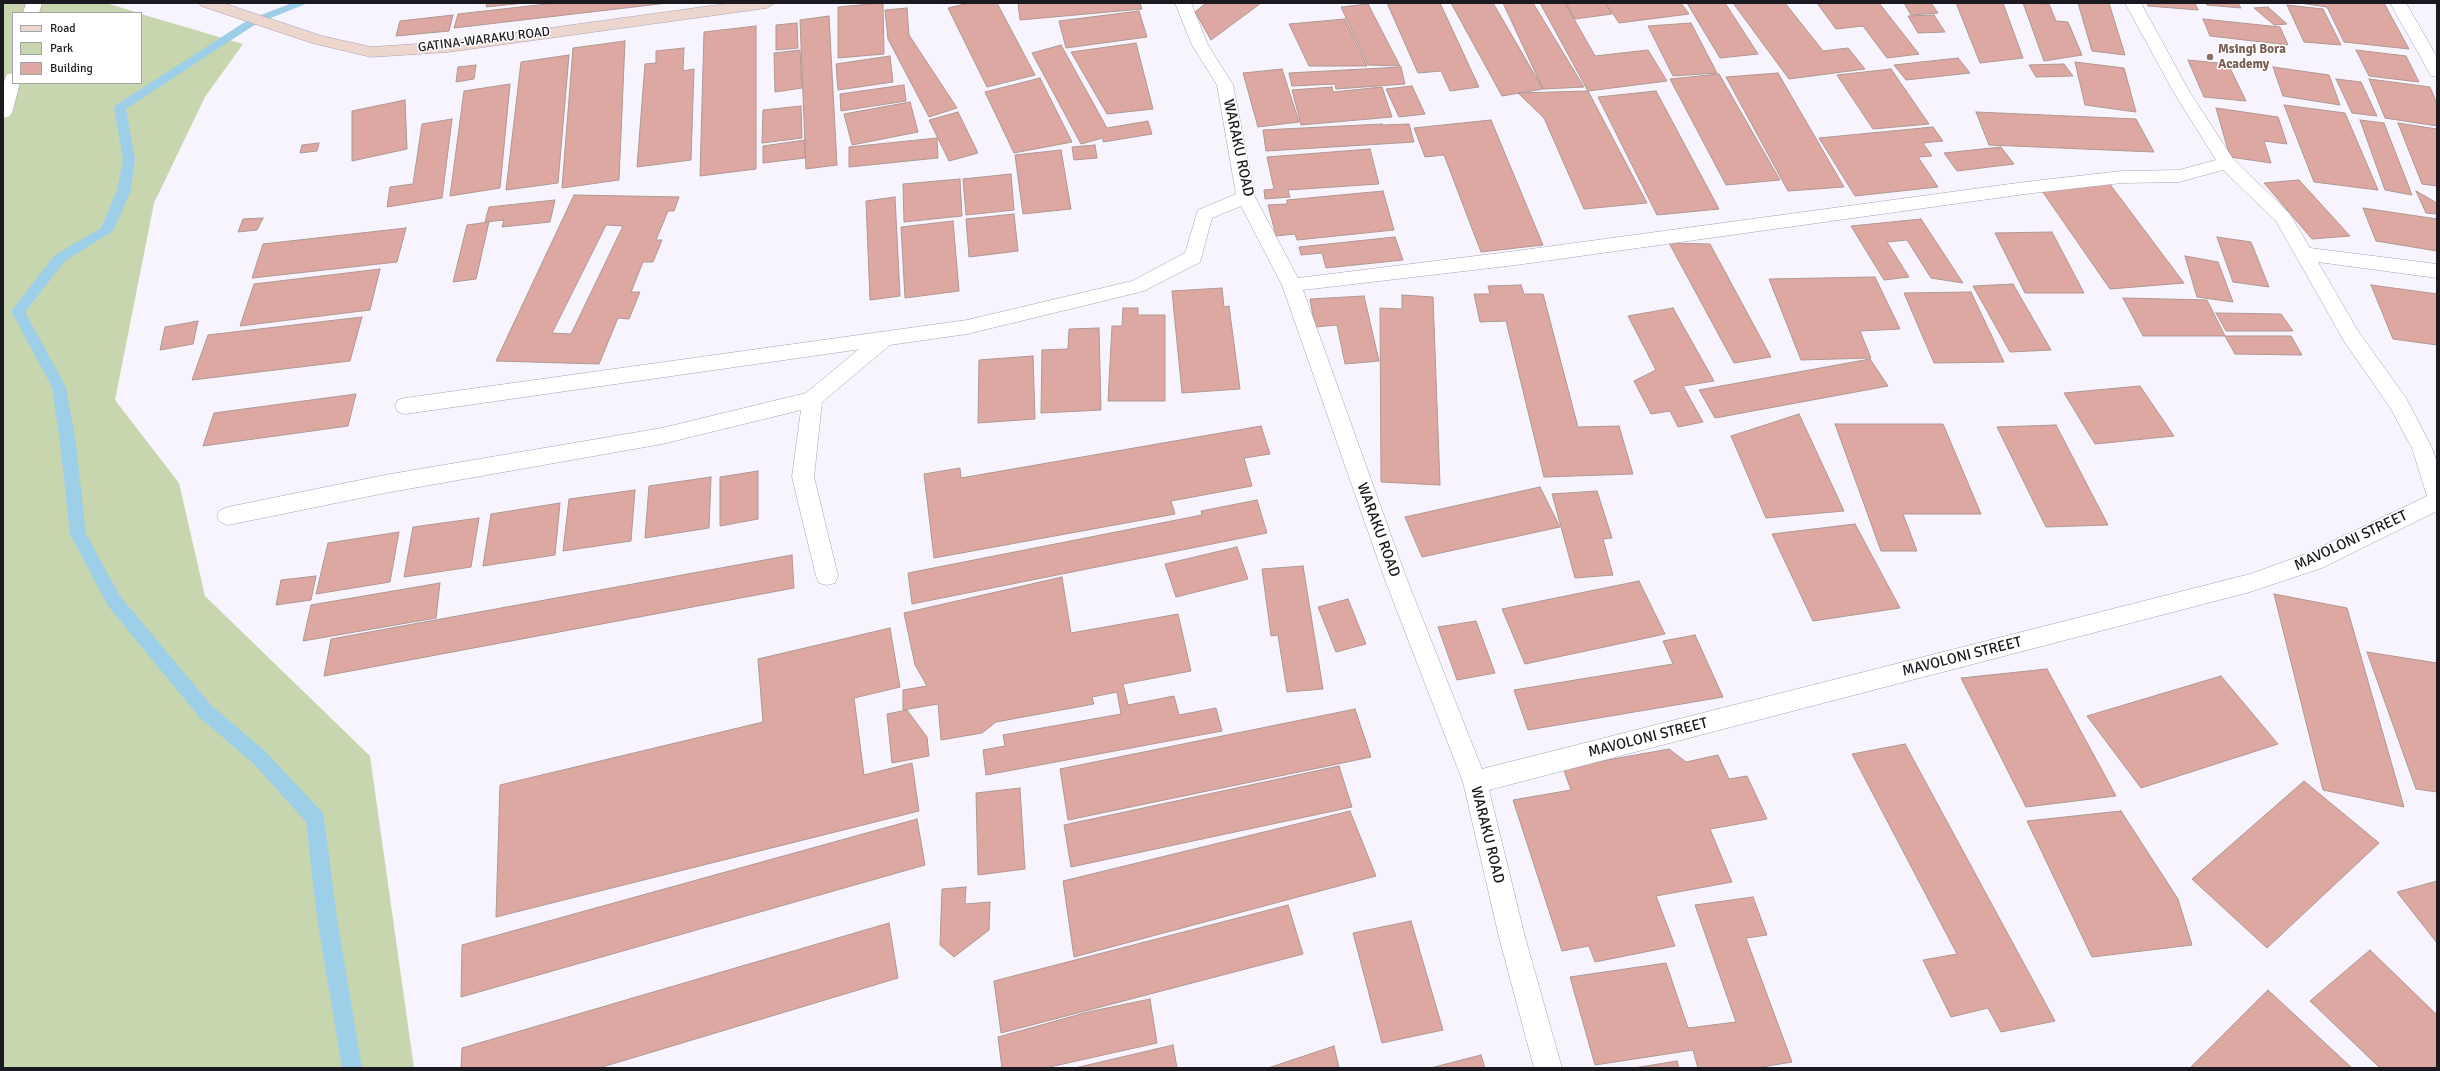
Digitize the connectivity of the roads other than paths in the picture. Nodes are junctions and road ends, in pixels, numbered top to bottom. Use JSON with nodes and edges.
{"nodes":[{"id":1,"x":207,"y":3,"type":"edge"},
{"id":2,"x":767,"y":3,"type":"edge"},
{"id":3,"x":1183,"y":3,"type":"edge"},
{"id":4,"x":2133,"y":3,"type":"edge"},
{"id":5,"x":2398,"y":3,"type":"edge"},
{"id":6,"x":2437,"y":72,"type":"edge"},
{"id":7,"x":12,"y":82,"type":"edge"},
{"id":8,"x":3,"y":113,"type":"edge"},
{"id":9,"x":2227,"y":163,"type":"junction"},
{"id":10,"x":1246,"y":198,"type":"junction"},
{"id":11,"x":2306,"y":254,"type":"junction"},
{"id":12,"x":2437,"y":271,"type":"edge"},
{"id":13,"x":1292,"y":285,"type":"junction"},
{"id":14,"x":883,"y":340,"type":"junction"},
{"id":15,"x":812,"y":399,"type":"junction"},
{"id":16,"x":405,"y":406,"type":"dead end"},
{"id":17,"x":2437,"y":494,"type":"edge"},
{"id":18,"x":2437,"y":501,"type":"edge"},
{"id":19,"x":228,"y":516,"type":"dead end"},
{"id":20,"x":827,"y":576,"type":"dead end"},
{"id":21,"x":1475,"y":782,"type":"junction"},
{"id":22,"x":1548,"y":1068,"type":"edge"}],
"edges":[{"from":1,"to":2,"type":"street","name":"GATINA-WARAKU ROAD"},
{"from":3,"to":10,"type":"street","name":"WARAKU ROAD"},
{"from":4,"to":9,"type":"street"},
{"from":5,"to":6,"type":"street"},
{"from":7,"to":8,"type":"street"},
{"from":9,"to":11,"type":"street"},
{"from":9,"to":13,"type":"street"},
{"from":10,"to":13,"type":"street","name":"WARAKU ROAD"},
{"from":10,"to":14,"type":"street"},
{"from":11,"to":12,"type":"street"},
{"from":11,"to":17,"type":"street"},
{"from":13,"to":21,"type":"street","name":"WARAKU ROAD"},
{"from":14,"to":15,"type":"street"},
{"from":14,"to":16,"type":"street"},
{"from":15,"to":19,"type":"street"},
{"from":15,"to":20,"type":"street"},
{"from":18,"to":21,"type":"street","name":"MAVOLONI STREET"},
{"from":21,"to":22,"type":"street","name":"WARAKU ROAD"}]}
